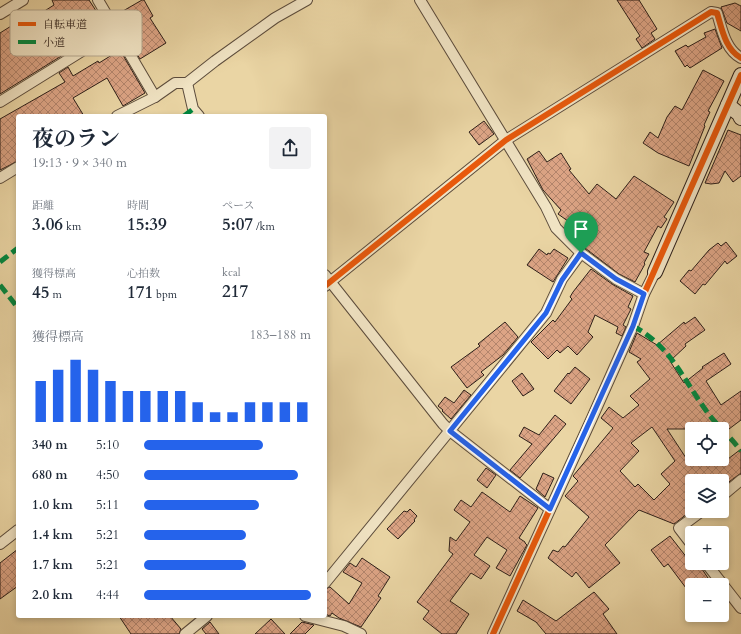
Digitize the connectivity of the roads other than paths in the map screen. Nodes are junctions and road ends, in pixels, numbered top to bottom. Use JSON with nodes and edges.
{"nodes":[{"id":1,"x":23,"y":0,"type":"edge"},
{"id":2,"x":98,"y":0,"type":"edge"},
{"id":3,"x":307,"y":0,"type":"edge"},
{"id":4,"x":420,"y":0,"type":"edge"},
{"id":5,"x":104,"y":10,"type":"edge"},
{"id":6,"x":0,"y":14,"type":"edge"},
{"id":7,"x":74,"y":56,"type":"edge"},
{"id":8,"x":131,"y":56,"type":"edge"},
{"id":9,"x":741,"y":58,"type":"edge"},
{"id":10,"x":741,"y":75,"type":"edge"},
{"id":11,"x":187,"y":84,"type":"junction"},
{"id":12,"x":155,"y":97,"type":"junction"},
{"id":13,"x":0,"y":102,"type":"edge"},
{"id":14,"x":728,"y":104,"type":"junction"},
{"id":15,"x":121,"y":114,"type":"edge"},
{"id":16,"x":197,"y":114,"type":"edge"},
{"id":17,"x":741,"y":118,"type":"edge"},
{"id":18,"x":506,"y":140,"type":"junction"},
{"id":19,"x":16,"y":168,"type":"edge"},
{"id":20,"x":0,"y":178,"type":"edge"},
{"id":21,"x":581,"y":253,"type":"junction"},
{"id":22,"x":655,"y":272,"type":"joint"},
{"id":23,"x":327,"y":281,"type":"edge"},
{"id":24,"x":644,"y":294,"type":"junction"},
{"id":25,"x":450,"y":431,"type":"junction"},
{"id":26,"x":741,"y":480,"type":"edge"},
{"id":27,"x":729,"y":490,"type":"edge"},
{"id":28,"x":550,"y":509,"type":"junction"},
{"id":29,"x":693,"y":518,"type":"edge"},
{"id":30,"x":16,"y":532,"type":"edge"},
{"id":31,"x":685,"y":536,"type":"edge"},
{"id":32,"x":0,"y":544,"type":"edge"},
{"id":33,"x":711,"y":570,"type":"edge"},
{"id":34,"x":327,"y":581,"type":"edge"},
{"id":35,"x":741,"y":608,"type":"edge"},
{"id":36,"x":205,"y":618,"type":"edge"},
{"id":37,"x":313,"y":618,"type":"edge"},
{"id":38,"x":185,"y":634,"type":"edge"},
{"id":39,"x":360,"y":634,"type":"edge"},
{"id":40,"x":492,"y":634,"type":"edge"}],
"edges":[{"from":1,"to":6,"type":"street"},
{"from":2,"to":5,"type":"street"},
{"from":3,"to":11,"type":"street"},
{"from":4,"to":18,"type":"street"},
{"from":7,"to":13,"type":"street"},
{"from":8,"to":12,"type":"street"},
{"from":9,"to":18,"type":"street"},
{"from":10,"to":14,"type":"street"},
{"from":11,"to":12,"type":"street"},
{"from":11,"to":16,"type":"street"},
{"from":12,"to":15,"type":"street"},
{"from":14,"to":17,"type":"street"},
{"from":14,"to":22,"type":"street"},
{"from":18,"to":21,"type":"street"},
{"from":18,"to":23,"type":"street"},
{"from":19,"to":20,"type":"street"},
{"from":21,"to":24,"type":"street"},
{"from":21,"to":25,"type":"street"},
{"from":22,"to":24,"type":"street"},
{"from":23,"to":25,"type":"street"},
{"from":24,"to":28,"type":"street"},
{"from":25,"to":28,"type":"street"},
{"from":25,"to":34,"type":"street"},
{"from":26,"to":27,"type":"street"},
{"from":28,"to":40,"type":"street"},
{"from":29,"to":31,"type":"street"},
{"from":30,"to":32,"type":"street"},
{"from":33,"to":35,"type":"street"},
{"from":36,"to":38,"type":"street"},
{"from":37,"to":39,"type":"street"}]}
